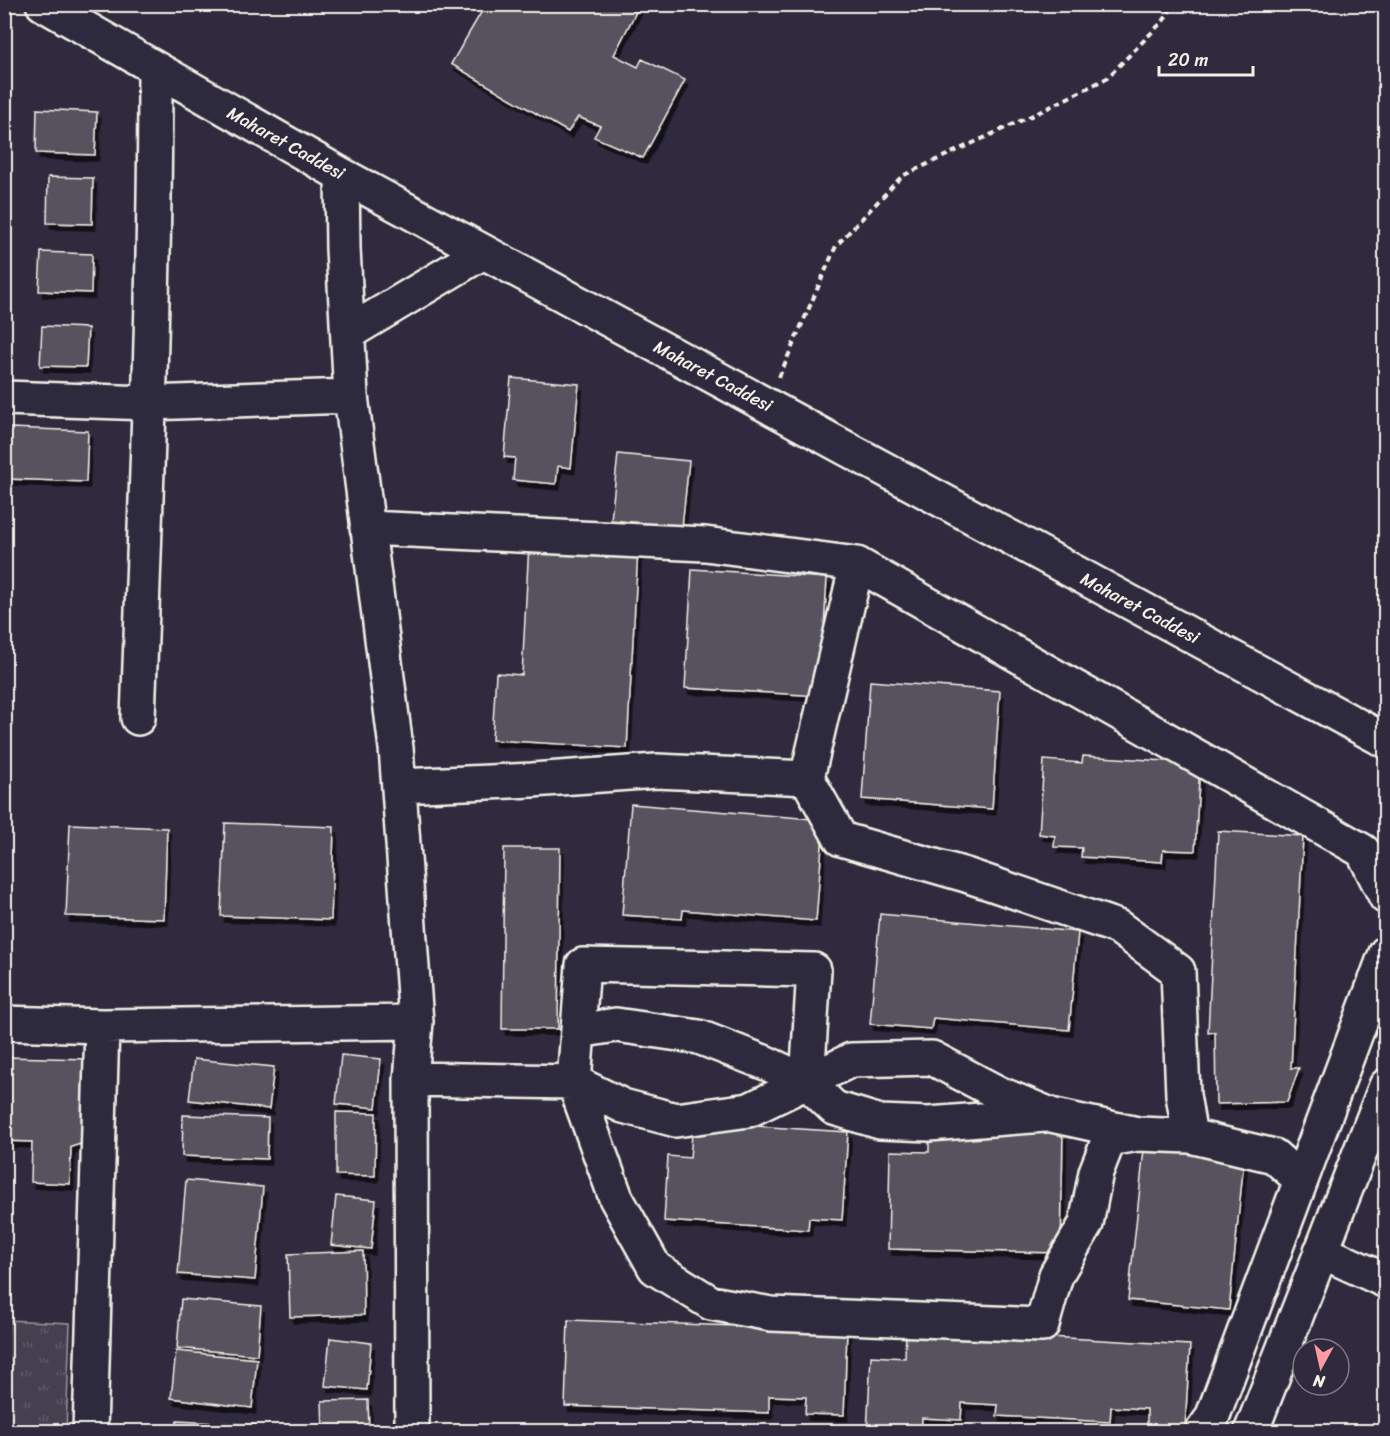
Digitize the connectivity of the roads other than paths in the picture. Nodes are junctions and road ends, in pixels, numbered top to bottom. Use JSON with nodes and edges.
{"nodes":[{"id":1,"x":43,"y":4,"type":"edge"},
{"id":2,"x":155,"y":69,"type":"junction"},
{"id":3,"x":342,"y":175,"type":"junction"},
{"id":4,"x":483,"y":252,"type":"junction"},
{"id":5,"x":348,"y":333,"type":"junction"},
{"id":6,"x":351,"y":396,"type":"junction"},
{"id":7,"x":4,"y":398,"type":"edge"},
{"id":8,"x":149,"y":403,"type":"junction"},
{"id":9,"x":367,"y":528,"type":"junction"},
{"id":10,"x":857,"y":564,"type":"junction"},
{"id":11,"x":138,"y":718,"type":"dead end"},
{"id":12,"x":1386,"y":741,"type":"edge"},
{"id":13,"x":807,"y":778,"type":"junction"},
{"id":14,"x":399,"y":786,"type":"junction"},
{"id":15,"x":1386,"y":897,"type":"edge"},
{"id":16,"x":1386,"y":953,"type":"edge"},
{"id":17,"x":416,"y":1022,"type":"junction"},
{"id":18,"x":4,"y":1023,"type":"edge"},
{"id":19,"x":102,"y":1026,"type":"junction"},
{"id":20,"x":578,"y":1031,"type":"junction"},
{"id":21,"x":411,"y":1079,"type":"junction"},
{"id":22,"x":574,"y":1082,"type":"junction"},
{"id":23,"x":807,"y":1082,"type":"junction"},
{"id":24,"x":1386,"y":1086,"type":"edge"},
{"id":25,"x":1051,"y":1115,"type":"junction"},
{"id":26,"x":1137,"y":1134,"type":"junction"},
{"id":27,"x":1190,"y":1136,"type":"junction"},
{"id":28,"x":1301,"y":1180,"type":"junction"},
{"id":29,"x":1321,"y":1251,"type":"junction"},
{"id":30,"x":1386,"y":1281,"type":"edge"},
{"id":31,"x":90,"y":1431,"type":"edge"},
{"id":32,"x":412,"y":1431,"type":"edge"},
{"id":33,"x":1202,"y":1431,"type":"edge"},
{"id":34,"x":1251,"y":1431,"type":"edge"}],
"edges":[{"from":1,"to":2,"type":"street","name":"Maharet Caddesi"},
{"from":2,"to":3,"type":"street","name":"Maharet Caddesi"},
{"from":2,"to":8,"type":"street"},
{"from":3,"to":4,"type":"street","name":"Maharet Caddesi"},
{"from":3,"to":5,"type":"street"},
{"from":4,"to":5,"type":"street"},
{"from":4,"to":12,"type":"street","name":"Maharet Caddesi"},
{"from":5,"to":6,"type":"street"},
{"from":6,"to":8,"type":"street"},
{"from":6,"to":9,"type":"street"},
{"from":7,"to":8,"type":"street"},
{"from":8,"to":11,"type":"street"},
{"from":9,"to":10,"type":"street"},
{"from":9,"to":14,"type":"street"},
{"from":10,"to":13,"type":"street"},
{"from":10,"to":15,"type":"street"},
{"from":13,"to":14,"type":"street"},
{"from":13,"to":27,"type":"street"},
{"from":14,"to":17,"type":"street"},
{"from":16,"to":28,"type":"street"},
{"from":17,"to":19,"type":"street"},
{"from":17,"to":21,"type":"street"},
{"from":18,"to":19,"type":"street"},
{"from":19,"to":31,"type":"street"},
{"from":20,"to":22,"type":"street"},
{"from":20,"to":23,"type":"street"},
{"from":20,"to":23,"type":"street"},
{"from":21,"to":22,"type":"street"},
{"from":21,"to":32,"type":"street"},
{"from":22,"to":23,"type":"street"},
{"from":22,"to":26,"type":"street"},
{"from":23,"to":25,"type":"street"},
{"from":23,"to":25,"type":"street"},
{"from":24,"to":29,"type":"street"},
{"from":25,"to":26,"type":"street"},
{"from":26,"to":27,"type":"street"},
{"from":27,"to":28,"type":"street"},
{"from":28,"to":33,"type":"street"},
{"from":29,"to":30,"type":"street"},
{"from":29,"to":34,"type":"street"}]}
